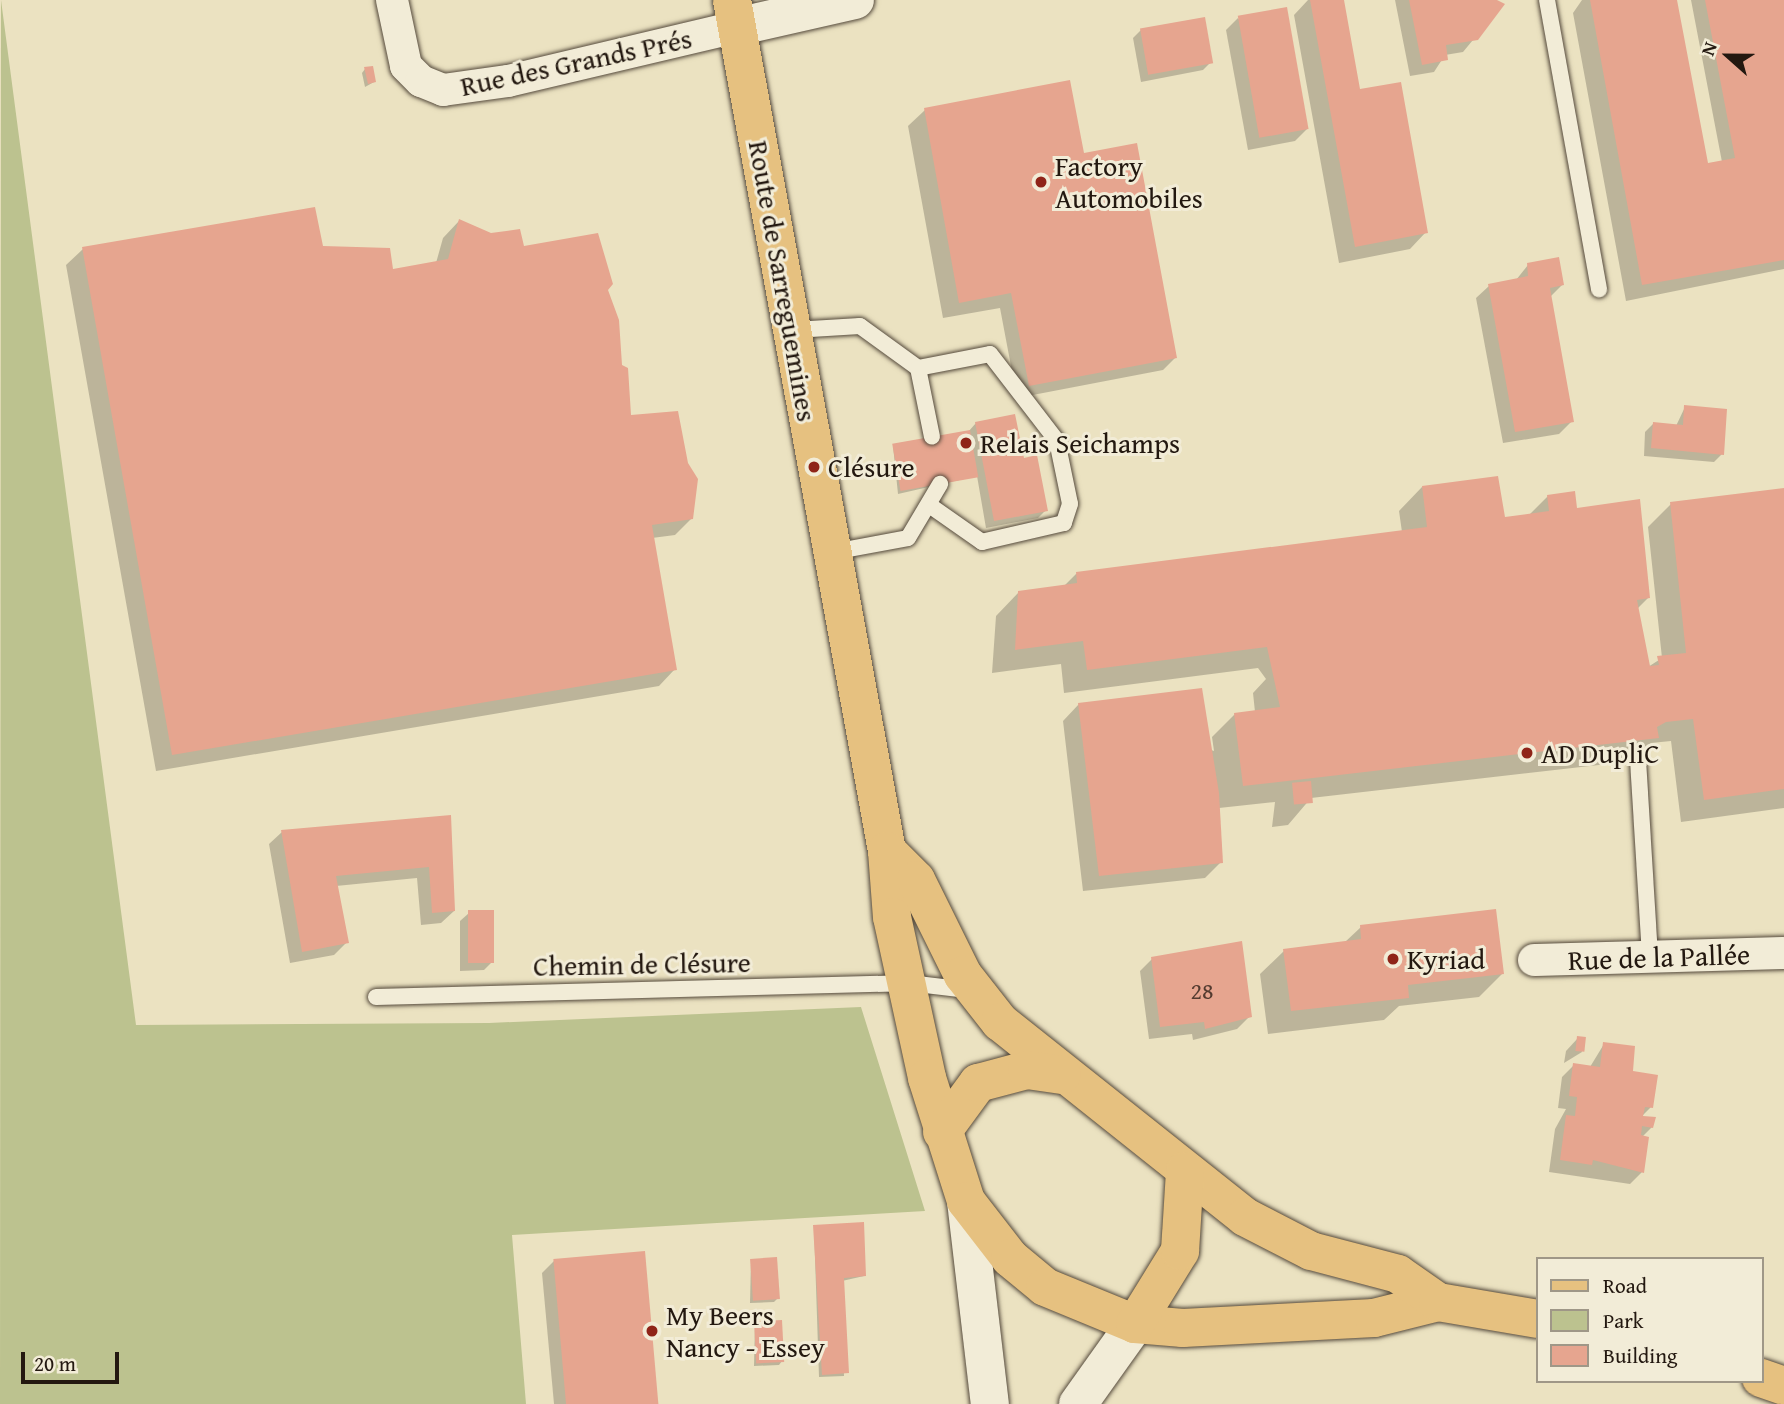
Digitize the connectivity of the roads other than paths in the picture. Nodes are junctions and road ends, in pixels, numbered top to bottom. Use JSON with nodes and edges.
{"nodes":[{"id":1,"x":392,"y":0,"type":"edge"},
{"id":2,"x":855,"y":0,"type":"edge"},
{"id":3,"x":1547,"y":0,"type":"edge"},
{"id":4,"x":734,"y":13,"type":"edge"},
{"id":5,"x":1599,"y":289,"type":"dead end"},
{"id":6,"x":794,"y":330,"type":"junction"},
{"id":7,"x":918,"y":368,"type":"junction"},
{"id":8,"x":932,"y":437,"type":"dead end"},
{"id":9,"x":940,"y":484,"type":"dead end"},
{"id":10,"x":932,"y":507,"type":"junction"},
{"id":11,"x":830,"y":553,"type":"junction"},
{"id":12,"x":1638,"y":760,"type":"dead end"},
{"id":13,"x":887,"y":851,"type":"junction"},
{"id":14,"x":1784,"y":953,"type":"edge"},
{"id":15,"x":1650,"y":957,"type":"junction"},
{"id":16,"x":1534,"y":960,"type":"dead end"},
{"id":17,"x":909,"y":984,"type":"junction"},
{"id":18,"x":973,"y":991,"type":"junction"},
{"id":19,"x":376,"y":997,"type":"dead end"},
{"id":20,"x":1062,"y":1075,"type":"junction"},
{"id":21,"x":942,"y":1132,"type":"junction"},
{"id":22,"x":1185,"y":1171,"type":"junction"},
{"id":23,"x":966,"y":1201,"type":"junction"},
{"id":24,"x":1438,"y":1301,"type":"junction"},
{"id":25,"x":1536,"y":1319,"type":"edge"},
{"id":26,"x":1135,"y":1324,"type":"junction"},
{"id":27,"x":1763,"y":1379,"type":"edge"},
{"id":28,"x":1784,"y":1386,"type":"edge"},
{"id":29,"x":990,"y":1404,"type":"edge"},
{"id":30,"x":1078,"y":1404,"type":"edge"}],
"edges":[{"from":1,"to":4,"type":"street","name":"Rue des Grands Prés"},
{"from":2,"to":4,"type":"main road"},
{"from":3,"to":5,"type":"lane"},
{"from":4,"to":6,"type":"main road","name":"Route de Sarreguemines"},
{"from":6,"to":7,"type":"lane"},
{"from":6,"to":11,"type":"main road","name":"Route de Sarreguemines"},
{"from":7,"to":8,"type":"lane"},
{"from":7,"to":10,"type":"lane"},
{"from":9,"to":10,"type":"lane"},
{"from":10,"to":11,"type":"lane"},
{"from":11,"to":13,"type":"main road","name":"Route de Sarreguemines"},
{"from":12,"to":15,"type":"lane"},
{"from":13,"to":17,"type":"main road","name":"Route de Sarreguemines"},
{"from":13,"to":18,"type":"main road"},
{"from":14,"to":15,"type":"street","name":"Rue de la Pallée"},
{"from":15,"to":16,"type":"street","name":"Rue de la Pallée"},
{"from":17,"to":18,"type":"lane","name":"Chemin de Clésure"},
{"from":17,"to":19,"type":"lane","name":"Chemin de Clésure"},
{"from":17,"to":21,"type":"main road","name":"Route de Sarreguemines"},
{"from":18,"to":20,"type":"main road"},
{"from":20,"to":21,"type":"main road"},
{"from":20,"to":22,"type":"main road"},
{"from":21,"to":23,"type":"main road"},
{"from":22,"to":24,"type":"main road"},
{"from":22,"to":26,"type":"main road"},
{"from":23,"to":26,"type":"main road"},
{"from":23,"to":29,"type":"main road"},
{"from":24,"to":25,"type":"main road"},
{"from":24,"to":26,"type":"main road"},
{"from":26,"to":30,"type":"main road"},
{"from":27,"to":28,"type":"main road"}]}
